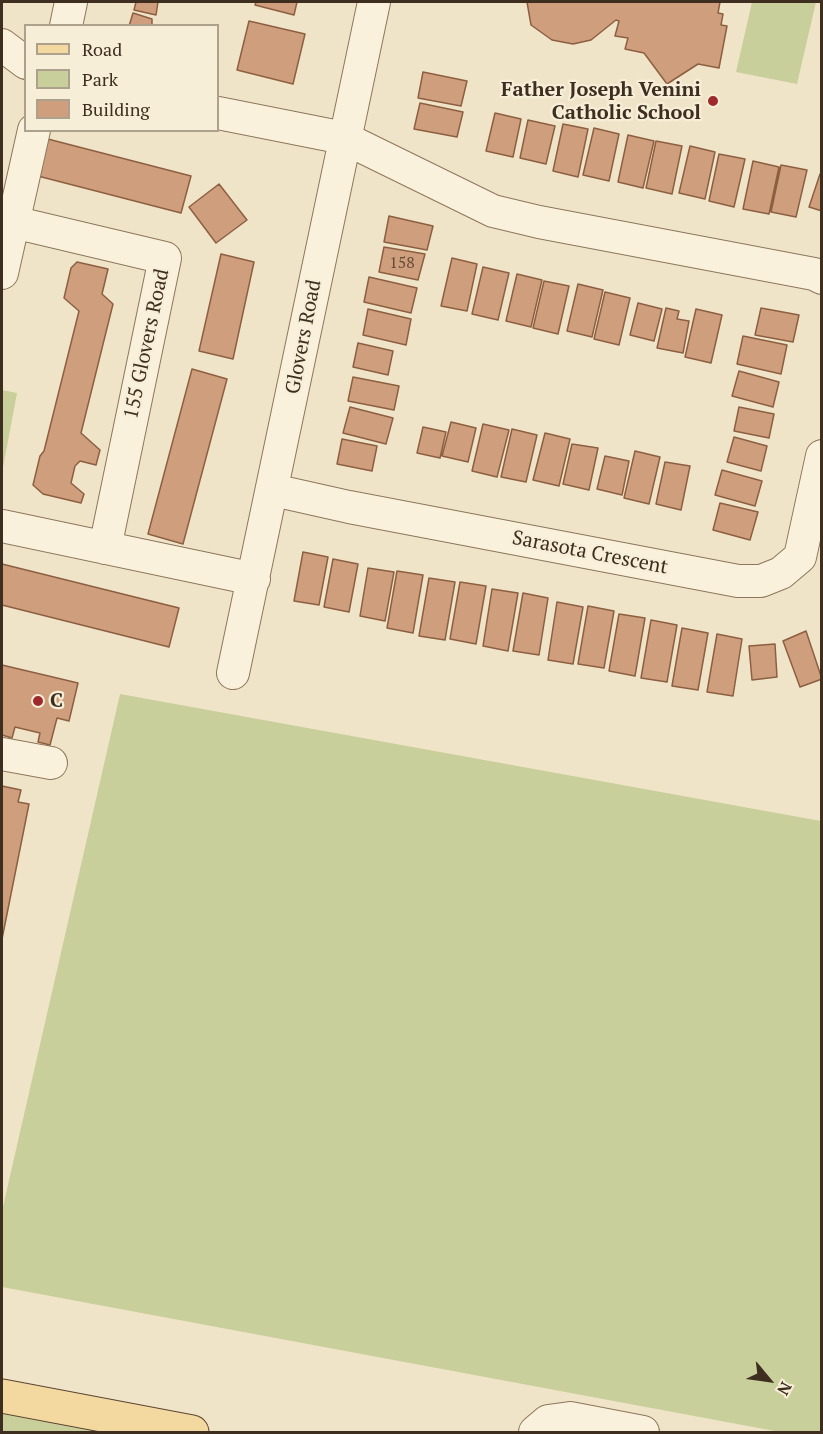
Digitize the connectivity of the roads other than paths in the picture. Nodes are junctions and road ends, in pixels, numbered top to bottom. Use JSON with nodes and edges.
{"nodes":[{"id":1,"x":71,"y":2,"type":"edge"},
{"id":2,"x":374,"y":2,"type":"edge"},
{"id":3,"x":66,"y":24,"type":"edge"},
{"id":4,"x":2,"y":45,"type":"edge"},
{"id":5,"x":24,"y":62,"type":"edge"},
{"id":6,"x":219,"y":112,"type":"edge"},
{"id":7,"x":34,"y":132,"type":"edge"},
{"id":8,"x":344,"y":138,"type":"junction"},
{"id":9,"x":13,"y":222,"type":"junction"},
{"id":10,"x":2,"y":273,"type":"edge"},
{"id":11,"x":822,"y":278,"type":"edge"},
{"id":12,"x":822,"y":456,"type":"edge"},
{"id":13,"x":273,"y":490,"type":"junction"},
{"id":14,"x":2,"y":526,"type":"edge"},
{"id":15,"x":105,"y":548,"type":"junction"},
{"id":16,"x":254,"y":579,"type":"junction"},
{"id":17,"x":233,"y":673,"type":"dead end"},
{"id":18,"x":2,"y":754,"type":"edge"},
{"id":19,"x":51,"y":763,"type":"dead end"},
{"id":20,"x":2,"y":1396,"type":"edge"},
{"id":21,"x":192,"y":1432,"type":"edge"},
{"id":22,"x":535,"y":1432,"type":"edge"},
{"id":23,"x":644,"y":1432,"type":"edge"}],
"edges":[{"from":1,"to":3,"type":"street"},
{"from":2,"to":8,"type":"street","name":"Glovers Road"},
{"from":4,"to":5,"type":"street"},
{"from":6,"to":8,"type":"street"},
{"from":7,"to":9,"type":"street"},
{"from":8,"to":11,"type":"street"},
{"from":8,"to":13,"type":"street","name":"Glovers Road"},
{"from":9,"to":10,"type":"street"},
{"from":9,"to":15,"type":"street","name":"155 Glovers Road"},
{"from":12,"to":13,"type":"street","name":"Sarasota Crescent"},
{"from":13,"to":16,"type":"street","name":"Glovers Road"},
{"from":14,"to":15,"type":"street"},
{"from":15,"to":16,"type":"street"},
{"from":16,"to":17,"type":"street","name":"Glovers Road"},
{"from":18,"to":19,"type":"street"},
{"from":20,"to":21,"type":"main road"},
{"from":22,"to":23,"type":"street"}]}
